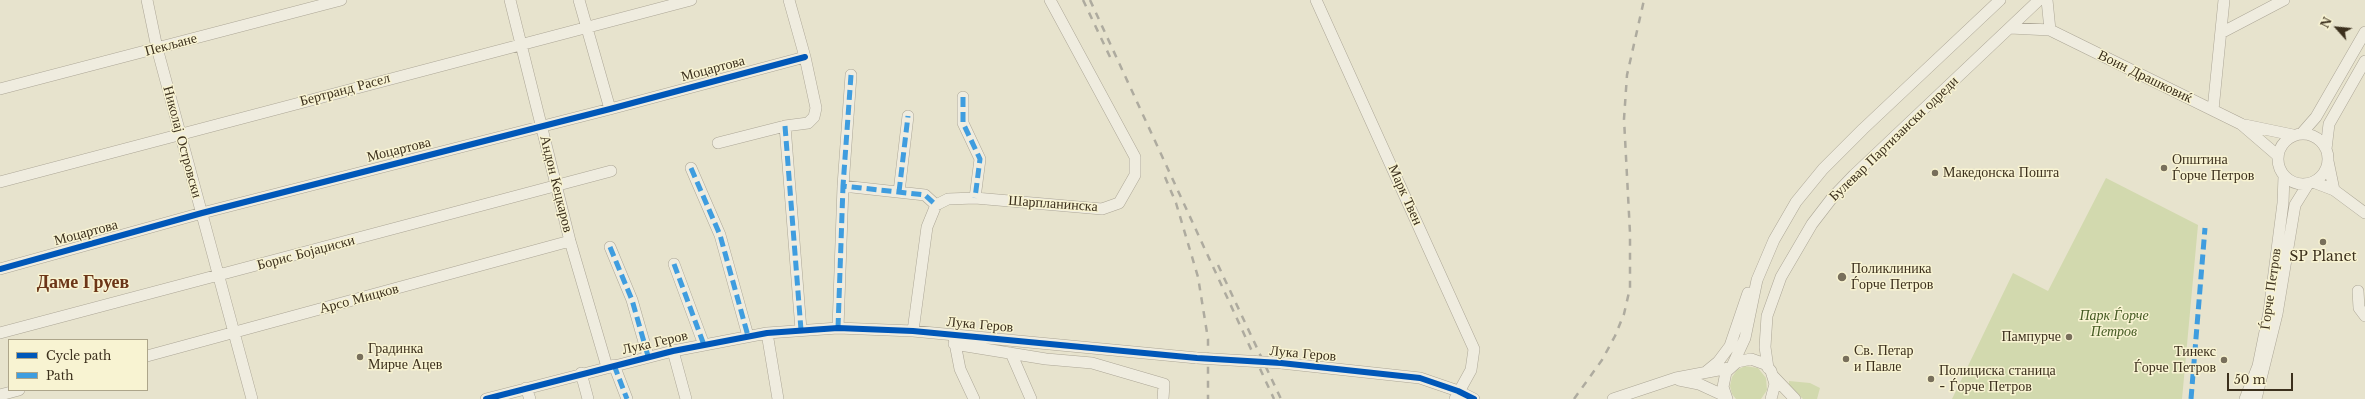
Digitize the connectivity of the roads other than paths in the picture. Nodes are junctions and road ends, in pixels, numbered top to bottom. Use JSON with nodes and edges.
{"nodes":[{"id":1,"x":147,"y":0,"type":"edge"},
{"id":2,"x":341,"y":0,"type":"edge"},
{"id":3,"x":510,"y":0,"type":"edge"},
{"id":4,"x":579,"y":0,"type":"edge"},
{"id":5,"x":691,"y":0,"type":"edge"},
{"id":6,"x":789,"y":0,"type":"edge"},
{"id":7,"x":1050,"y":0,"type":"edge"},
{"id":8,"x":1316,"y":0,"type":"edge"},
{"id":9,"x":2000,"y":0,"type":"edge"},
{"id":10,"x":2039,"y":0,"type":"edge"},
{"id":11,"x":2047,"y":0,"type":"edge"},
{"id":12,"x":2224,"y":0,"type":"edge"},
{"id":13,"x":2284,"y":0,"type":"edge"},
{"id":14,"x":586,"y":28,"type":"junction"},
{"id":15,"x":2010,"y":28,"type":"junction"},
{"id":16,"x":2050,"y":30,"type":"junction"},
{"id":17,"x":2365,"y":32,"type":"edge"},
{"id":18,"x":2220,"y":33,"type":"junction"},
{"id":19,"x":521,"y":43,"type":"junction"},
{"id":20,"x":157,"y":48,"type":"junction"},
{"id":21,"x":805,"y":57,"type":"junction"},
{"id":22,"x":2365,"y":61,"type":"edge"},
{"id":23,"x":851,"y":75,"type":"dead end"},
{"id":24,"x":2365,"y":76,"type":"edge"},
{"id":25,"x":0,"y":89,"type":"edge"},
{"id":26,"x":2346,"y":94,"type":"junction"},
{"id":27,"x":963,"y":97,"type":"dead end"},
{"id":28,"x":610,"y":109,"type":"junction"},
{"id":29,"x":2213,"y":110,"type":"junction"},
{"id":30,"x":908,"y":116,"type":"dead end"},
{"id":31,"x":2241,"y":124,"type":"junction"},
{"id":32,"x":785,"y":126,"type":"junction"},
{"id":33,"x":541,"y":127,"type":"junction"},
{"id":34,"x":180,"y":133,"type":"junction"},
{"id":35,"x":2298,"y":134,"type":"junction"},
{"id":36,"x":718,"y":143,"type":"dead end"},
{"id":37,"x":2326,"y":149,"type":"junction"},
{"id":38,"x":2278,"y":155,"type":"junction"},
{"id":39,"x":2328,"y":161,"type":"junction"},
{"id":40,"x":691,"y":168,"type":"dead end"},
{"id":41,"x":611,"y":171,"type":"dead end"},
{"id":42,"x":2284,"y":176,"type":"junction"},
{"id":43,"x":0,"y":182,"type":"edge"},
{"id":44,"x":2311,"y":183,"type":"junction"},
{"id":45,"x":557,"y":186,"type":"junction"},
{"id":46,"x":843,"y":186,"type":"junction"},
{"id":47,"x":2334,"y":190,"type":"junction"},
{"id":48,"x":899,"y":192,"type":"junction"},
{"id":49,"x":975,"y":198,"type":"junction"},
{"id":50,"x":936,"y":205,"type":"junction"},
{"id":51,"x":202,"y":213,"type":"junction"},
{"id":52,"x":2365,"y":213,"type":"edge"},
{"id":53,"x":570,"y":241,"type":"junction"},
{"id":54,"x":610,"y":247,"type":"dead end"},
{"id":55,"x":674,"y":264,"type":"dead end"},
{"id":56,"x":0,"y":269,"type":"edge"},
{"id":57,"x":219,"y":277,"type":"junction"},
{"id":58,"x":1757,"y":280,"type":"junction"},
{"id":59,"x":2358,"y":291,"type":"dead end"},
{"id":60,"x":2365,"y":316,"type":"edge"},
{"id":61,"x":838,"y":328,"type":"junction"},
{"id":62,"x":801,"y":330,"type":"junction"},
{"id":63,"x":913,"y":331,"type":"junction"},
{"id":64,"x":0,"y":333,"type":"edge"},
{"id":65,"x":235,"y":333,"type":"junction"},
{"id":66,"x":767,"y":333,"type":"junction"},
{"id":67,"x":748,"y":336,"type":"junction"},
{"id":68,"x":954,"y":340,"type":"junction"},
{"id":69,"x":704,"y":344,"type":"junction"},
{"id":70,"x":673,"y":351,"type":"junction"},
{"id":71,"x":1011,"y":353,"type":"junction"},
{"id":72,"x":148,"y":356,"type":"edge"},
{"id":73,"x":648,"y":356,"type":"junction"},
{"id":74,"x":611,"y":366,"type":"junction"},
{"id":75,"x":1731,"y":366,"type":"junction"},
{"id":76,"x":1707,"y":371,"type":"junction"},
{"id":77,"x":1771,"y":372,"type":"junction"},
{"id":78,"x":581,"y":373,"type":"junction"},
{"id":79,"x":1662,"y":382,"type":"junction"},
{"id":80,"x":526,"y":388,"type":"junction"},
{"id":81,"x":15,"y":391,"type":"edge"},
{"id":82,"x":0,"y":395,"type":"edge"},
{"id":83,"x":1456,"y":395,"type":"edge"},
{"id":84,"x":1726,"y":398,"type":"edge"},
{"id":85,"x":252,"y":399,"type":"edge"},
{"id":86,"x":486,"y":399,"type":"edge"},
{"id":87,"x":530,"y":399,"type":"edge"},
{"id":88,"x":588,"y":399,"type":"edge"},
{"id":89,"x":627,"y":399,"type":"edge"},
{"id":90,"x":686,"y":399,"type":"edge"},
{"id":91,"x":778,"y":399,"type":"edge"},
{"id":92,"x":974,"y":399,"type":"edge"},
{"id":93,"x":1031,"y":399,"type":"edge"},
{"id":94,"x":1163,"y":399,"type":"edge"},
{"id":95,"x":1474,"y":399,"type":"edge"},
{"id":96,"x":1613,"y":399,"type":"edge"},
{"id":97,"x":1771,"y":399,"type":"edge"},
{"id":98,"x":1795,"y":399,"type":"edge"},
{"id":99,"x":2246,"y":399,"type":"edge"},
{"id":100,"x":2256,"y":399,"type":"edge"}],
"edges":[{"from":1,"to":20,"type":"street","name":"Николај Островски"},
{"from":2,"to":20,"type":"street","name":"Пекљане"},
{"from":3,"to":19,"type":"street","name":"Андон Кецкаров"},
{"from":4,"to":14,"type":"street"},
{"from":5,"to":14,"type":"street","name":"Бертранд Расел"},
{"from":6,"to":21,"type":"street"},
{"from":7,"to":49,"type":"street","name":"Шарпланинска"},
{"from":8,"to":83,"type":"street","name":"Марк Твен"},
{"from":9,"to":58,"type":"street","name":"Булевар Партизански одреди"},
{"from":10,"to":15,"type":"street","name":"Булевар Партизански одреди"},
{"from":11,"to":16,"type":"street"},
{"from":12,"to":18,"type":"street"},
{"from":13,"to":18,"type":"street"},
{"from":14,"to":19,"type":"street","name":"Бертранд Расел"},
{"from":14,"to":28,"type":"street"},
{"from":15,"to":16,"type":"street","name":"Воин Драшковиќ"},
{"from":15,"to":77,"type":"street","name":"Булевар Партизански одреди"},
{"from":16,"to":29,"type":"street","name":"Воин Драшковиќ"},
{"from":17,"to":35,"type":"street"},
{"from":18,"to":29,"type":"street"},
{"from":19,"to":33,"type":"street","name":"Андон Кецкаров"},
{"from":19,"to":34,"type":"street","name":"Бертранд Расел"},
{"from":20,"to":25,"type":"street","name":"Пекљане"},
{"from":20,"to":34,"type":"street","name":"Николај Островски"},
{"from":21,"to":28,"type":"street","name":"Моцартова"},
{"from":21,"to":32,"type":"street"},
{"from":22,"to":26,"type":"street"},
{"from":23,"to":46,"type":"street"},
{"from":24,"to":26,"type":"street"},
{"from":26,"to":37,"type":"street"},
{"from":27,"to":49,"type":"street"},
{"from":28,"to":33,"type":"street","name":"Моцартова"},
{"from":29,"to":31,"type":"street","name":"Воин Драшковиќ"},
{"from":30,"to":48,"type":"street"},
{"from":31,"to":35,"type":"street","name":"Воин Драшковиќ"},
{"from":31,"to":38,"type":"street","name":"Воин Драшковиќ"},
{"from":32,"to":36,"type":"street"},
{"from":32,"to":62,"type":"street"},
{"from":33,"to":45,"type":"street","name":"Андон Кецкаров"},
{"from":33,"to":51,"type":"street","name":"Моцартова"},
{"from":34,"to":43,"type":"street","name":"Бертранд Расел"},
{"from":34,"to":51,"type":"street","name":"Николај Островски"},
{"from":35,"to":37,"type":"street"},
{"from":35,"to":38,"type":"street"},
{"from":37,"to":39,"type":"street"},
{"from":38,"to":42,"type":"street","name":"Ѓорче Петров"},
{"from":39,"to":44,"type":"street","name":"Ѓорче Петров"},
{"from":39,"to":47,"type":"street"},
{"from":40,"to":67,"type":"street"},
{"from":41,"to":45,"type":"street","name":"Борис Бојаџиски"},
{"from":42,"to":44,"type":"street"},
{"from":42,"to":99,"type":"street","name":"Ѓорче Петров"},
{"from":44,"to":47,"type":"street"},
{"from":44,"to":100,"type":"street","name":"Ѓорче Петров"},
{"from":45,"to":53,"type":"street","name":"Андон Кецкаров"},
{"from":45,"to":57,"type":"street","name":"Борис Бојаџиски"},
{"from":46,"to":48,"type":"street"},
{"from":46,"to":61,"type":"street"},
{"from":47,"to":52,"type":"street"},
{"from":48,"to":50,"type":"street"},
{"from":49,"to":50,"type":"street","name":"Шарпланинска"},
{"from":50,"to":63,"type":"street"},
{"from":51,"to":56,"type":"street","name":"Моцартова"},
{"from":51,"to":57,"type":"street","name":"Николај Островски"},
{"from":53,"to":65,"type":"street","name":"Арсо Мицков"},
{"from":53,"to":74,"type":"street","name":"Андон Кецкаров"},
{"from":54,"to":73,"type":"street"},
{"from":55,"to":69,"type":"street"},
{"from":57,"to":64,"type":"street","name":"Борис Бојаџиски"},
{"from":57,"to":65,"type":"street","name":"Николај Островски"},
{"from":58,"to":75,"type":"street","name":"Булевар Партизански одреди"},
{"from":58,"to":76,"type":"street"},
{"from":59,"to":60,"type":"street"},
{"from":61,"to":62,"type":"street","name":"Лука Геров"},
{"from":61,"to":63,"type":"street","name":"Лука Геров"},
{"from":62,"to":66,"type":"street","name":"Лука Геров"},
{"from":63,"to":68,"type":"street","name":"Лука Геров"},
{"from":65,"to":72,"type":"street","name":"Арсо Мицков"},
{"from":65,"to":85,"type":"street","name":"Николај Островски"},
{"from":66,"to":67,"type":"street","name":"Лука Геров"},
{"from":66,"to":91,"type":"street"},
{"from":67,"to":69,"type":"street","name":"Лука Геров"},
{"from":68,"to":71,"type":"street"},
{"from":68,"to":83,"type":"street","name":"Лука Геров","bridge":true},
{"from":68,"to":92,"type":"street"},
{"from":69,"to":70,"type":"street","name":"Лука Геров"},
{"from":70,"to":73,"type":"street","name":"Лука Геров"},
{"from":70,"to":90,"type":"street"},
{"from":71,"to":93,"type":"street"},
{"from":71,"to":94,"type":"street"},
{"from":73,"to":74,"type":"street","name":"Лука Геров"},
{"from":74,"to":78,"type":"street","name":"Лука Геров"},
{"from":74,"to":89,"type":"street","name":"Андон Кецкаров"},
{"from":75,"to":76,"type":"street"},
{"from":75,"to":77,"type":"street"},
{"from":75,"to":84,"type":"street","name":"Булевар Партизански одреди"},
{"from":76,"to":79,"type":"street"},
{"from":77,"to":97,"type":"street","name":"Булевар Партизански одреди"},
{"from":77,"to":98,"type":"street"},
{"from":78,"to":80,"type":"street","name":"Лука Геров"},
{"from":78,"to":88,"type":"street"},
{"from":79,"to":84,"type":"street"},
{"from":79,"to":96,"type":"street"},
{"from":80,"to":86,"type":"street","name":"Лука Геров"},
{"from":80,"to":87,"type":"street"},
{"from":81,"to":82,"type":"street"},
{"from":83,"to":95,"type":"street","name":"Лука Геров"}]}
